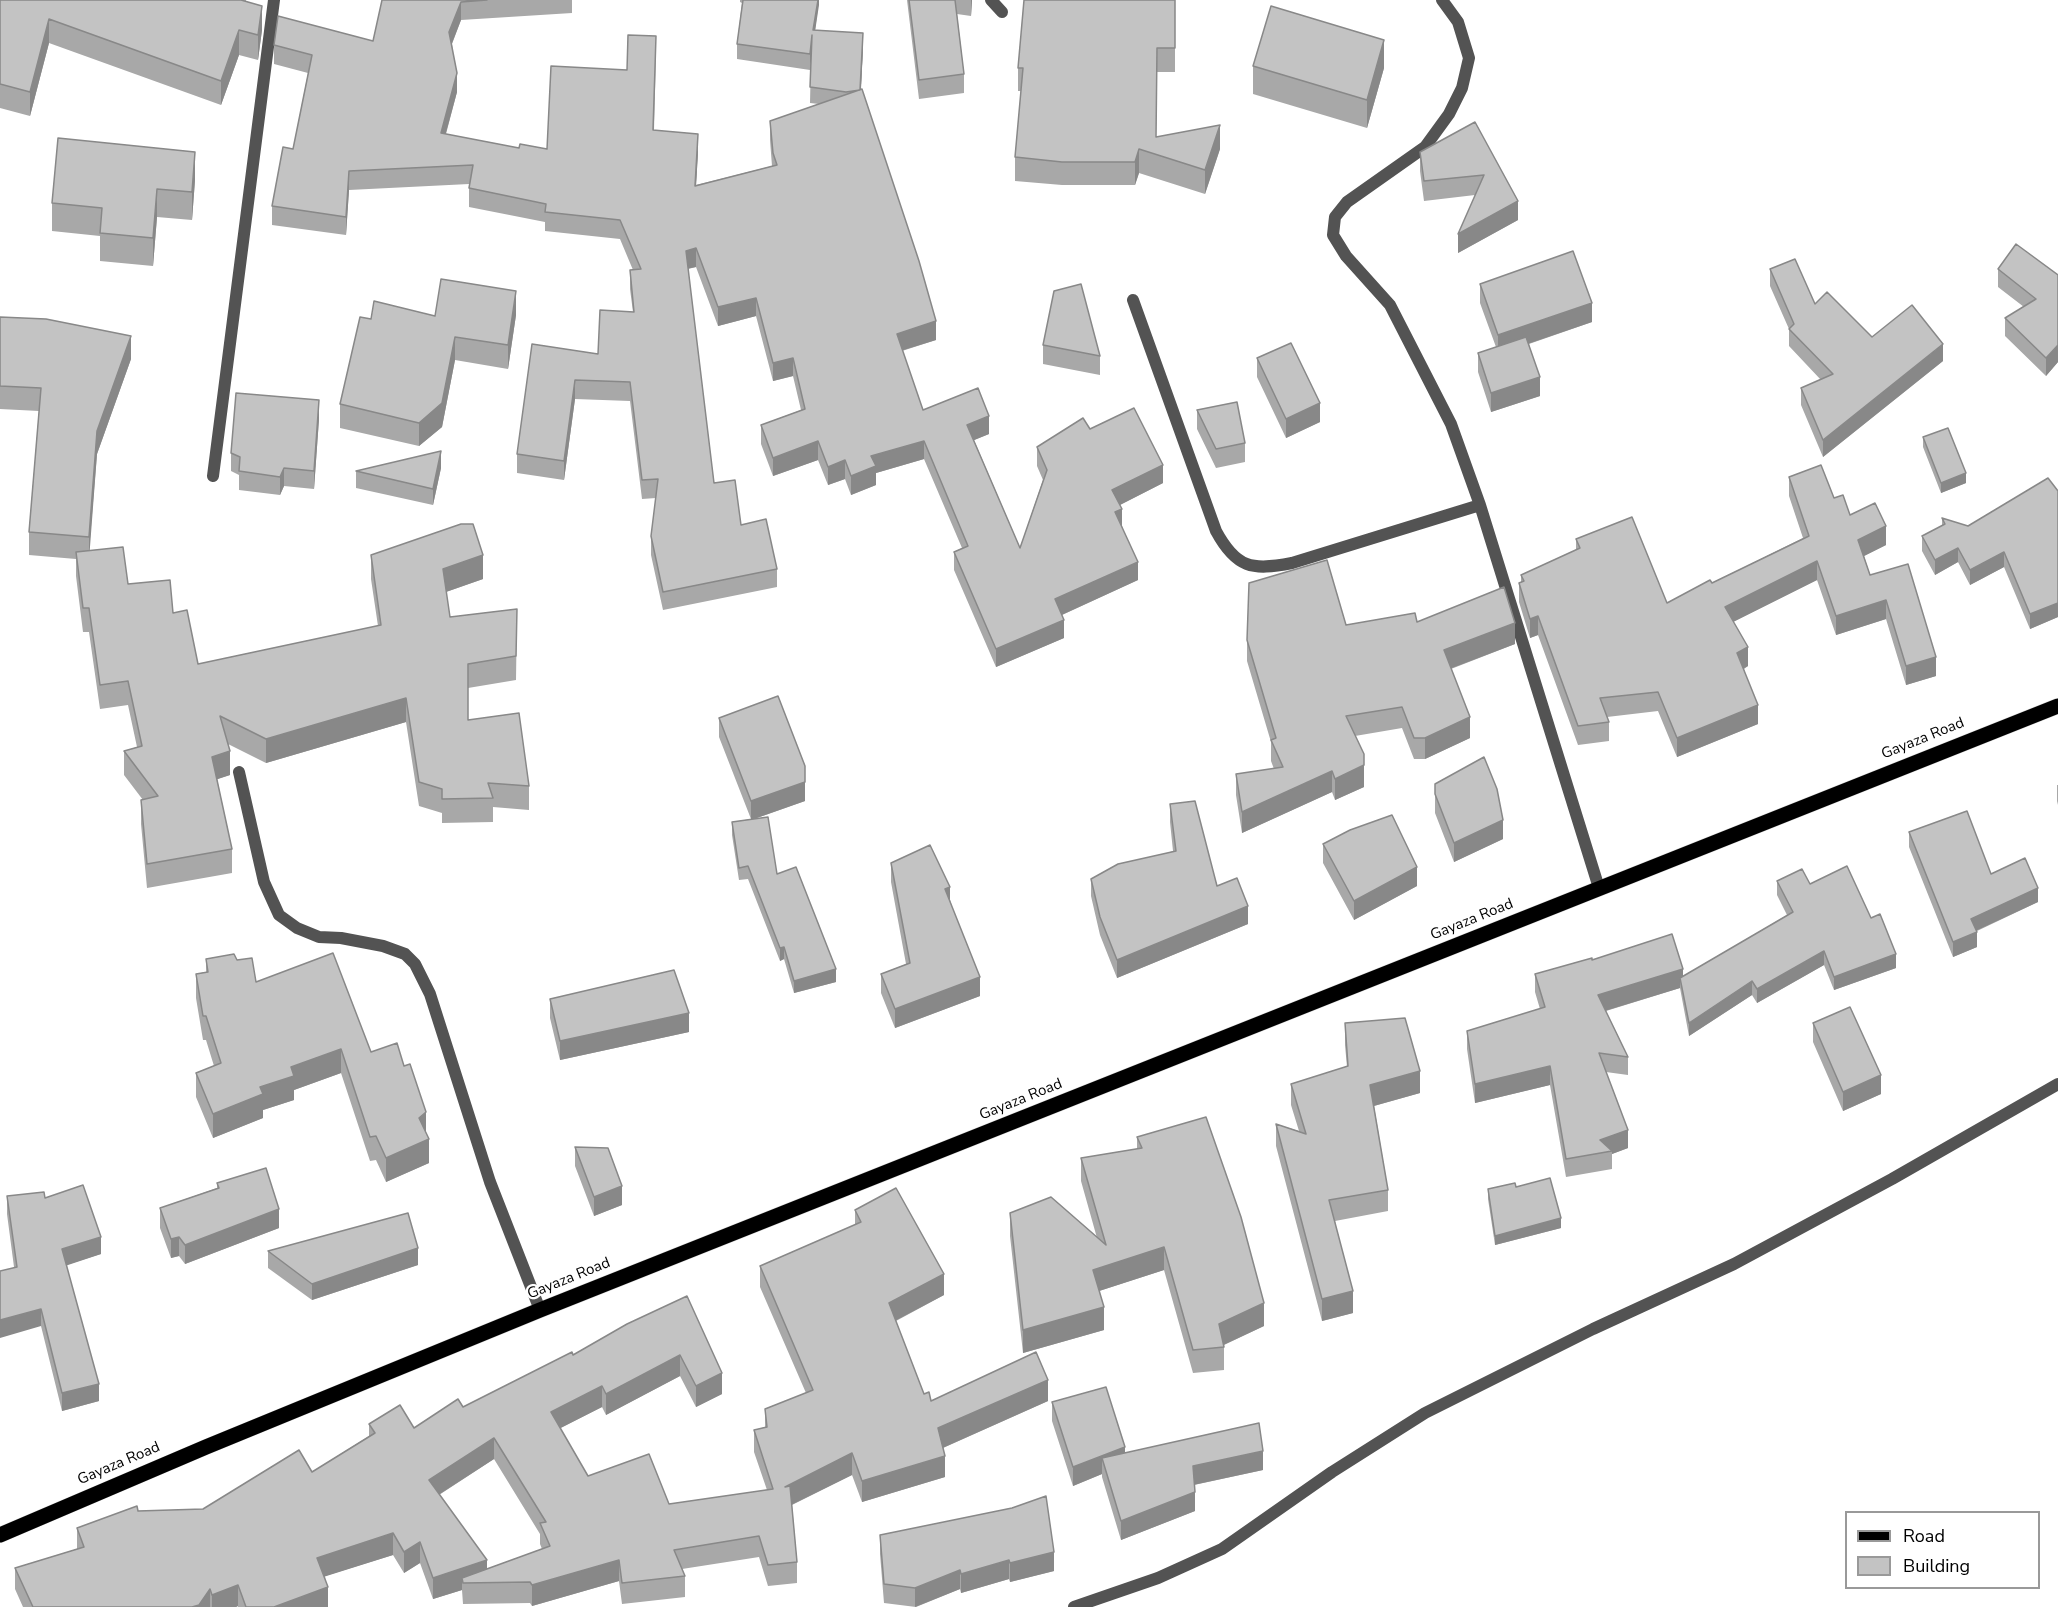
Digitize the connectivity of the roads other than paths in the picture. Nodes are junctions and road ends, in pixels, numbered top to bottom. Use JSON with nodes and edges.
{"nodes":[{"id":1,"x":274,"y":0,"type":"edge"},
{"id":2,"x":991,"y":0,"type":"edge"},
{"id":3,"x":1442,"y":0,"type":"edge"},
{"id":4,"x":1002,"y":12,"type":"dead end"},
{"id":5,"x":1133,"y":300,"type":"dead end"},
{"id":6,"x":213,"y":476,"type":"dead end"},
{"id":7,"x":1480,"y":505,"type":"junction"},
{"id":8,"x":2058,"y":706,"type":"edge"},
{"id":9,"x":239,"y":772,"type":"dead end"},
{"id":10,"x":1599,"y":888,"type":"junction"},
{"id":11,"x":2058,"y":1084,"type":"edge"},
{"id":12,"x":540,"y":1310,"type":"junction"},
{"id":13,"x":0,"y":1535,"type":"edge"},
{"id":14,"x":1074,"y":1607,"type":"edge"}],
"edges":[{"from":1,"to":6,"type":"street"},
{"from":2,"to":4,"type":"street"},
{"from":3,"to":7,"type":"street"},
{"from":5,"to":7,"type":"street"},
{"from":7,"to":10,"type":"street"},
{"from":8,"to":10,"type":"main road","name":"Gayaza Road"},
{"from":9,"to":12,"type":"street"},
{"from":10,"to":12,"type":"main road","name":"Gayaza Road"},
{"from":11,"to":14,"type":"street"},
{"from":12,"to":13,"type":"main road","name":"Gayaza Road"}]}
